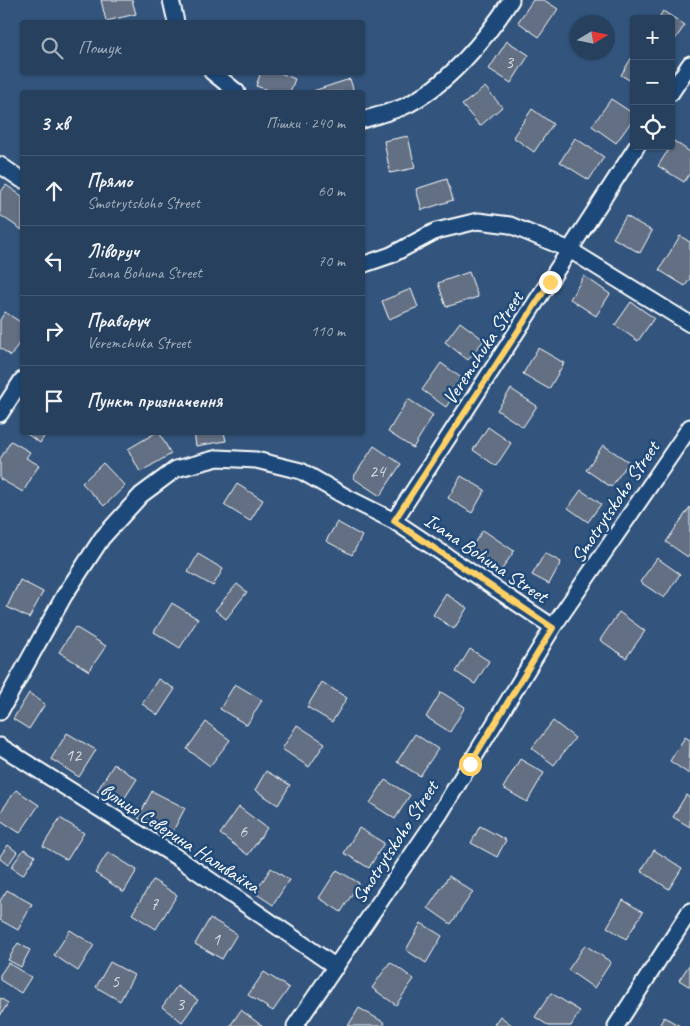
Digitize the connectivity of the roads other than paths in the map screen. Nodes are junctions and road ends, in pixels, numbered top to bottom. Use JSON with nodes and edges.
{"nodes":[{"id":1,"x":171,"y":0,"type":"edge"},
{"id":2,"x":511,"y":0,"type":"edge"},
{"id":3,"x":176,"y":20,"type":"edge"},
{"id":4,"x":690,"y":64,"type":"edge"},
{"id":5,"x":216,"y":75,"type":"edge"},
{"id":6,"x":675,"y":87,"type":"edge"},
{"id":7,"x":234,"y":90,"type":"edge"},
{"id":8,"x":365,"y":119,"type":"edge"},
{"id":9,"x":634,"y":150,"type":"edge"},
{"id":10,"x":0,"y":165,"type":"edge"},
{"id":11,"x":20,"y":179,"type":"edge"},
{"id":12,"x":570,"y":250,"type":"junction"},
{"id":13,"x":365,"y":264,"type":"edge"},
{"id":14,"x":690,"y":324,"type":"edge"},
{"id":15,"x":20,"y":383,"type":"edge"},
{"id":16,"x":0,"y":414,"type":"edge"},
{"id":17,"x":690,"y":428,"type":"edge"},
{"id":18,"x":394,"y":521,"type":"junction"},
{"id":19,"x":553,"y":628,"type":"junction"},
{"id":20,"x":0,"y":712,"type":"edge"},
{"id":21,"x":0,"y":746,"type":"edge"},
{"id":22,"x":690,"y":911,"type":"edge"},
{"id":23,"x":336,"y":967,"type":"junction"},
{"id":24,"x":295,"y":1026,"type":"edge"},
{"id":25,"x":616,"y":1026,"type":"edge"}],
"edges":[{"from":1,"to":3,"type":"street"},
{"from":2,"to":8,"type":"street"},
{"from":4,"to":6,"type":"street"},
{"from":5,"to":7,"type":"street"},
{"from":9,"to":12,"type":"street","name":"Veremchuka Street"},
{"from":10,"to":11,"type":"street"},
{"from":12,"to":13,"type":"street"},
{"from":12,"to":14,"type":"street"},
{"from":12,"to":18,"type":"street","name":"Veremchuka Street"},
{"from":15,"to":16,"type":"street"},
{"from":17,"to":19,"type":"street","name":"Smotrytskoho Street"},
{"from":18,"to":19,"type":"street","name":"Ivana Bohuna Street"},
{"from":18,"to":20,"type":"street","name":"Ivana Bohuna Street"},
{"from":19,"to":23,"type":"street","name":"Smotrytskoho Street"},
{"from":21,"to":23,"type":"street","name":"вулиця Северина Наливайка"},
{"from":22,"to":25,"type":"street"},
{"from":23,"to":24,"type":"street","name":"Smotrytskoho Street"}]}
